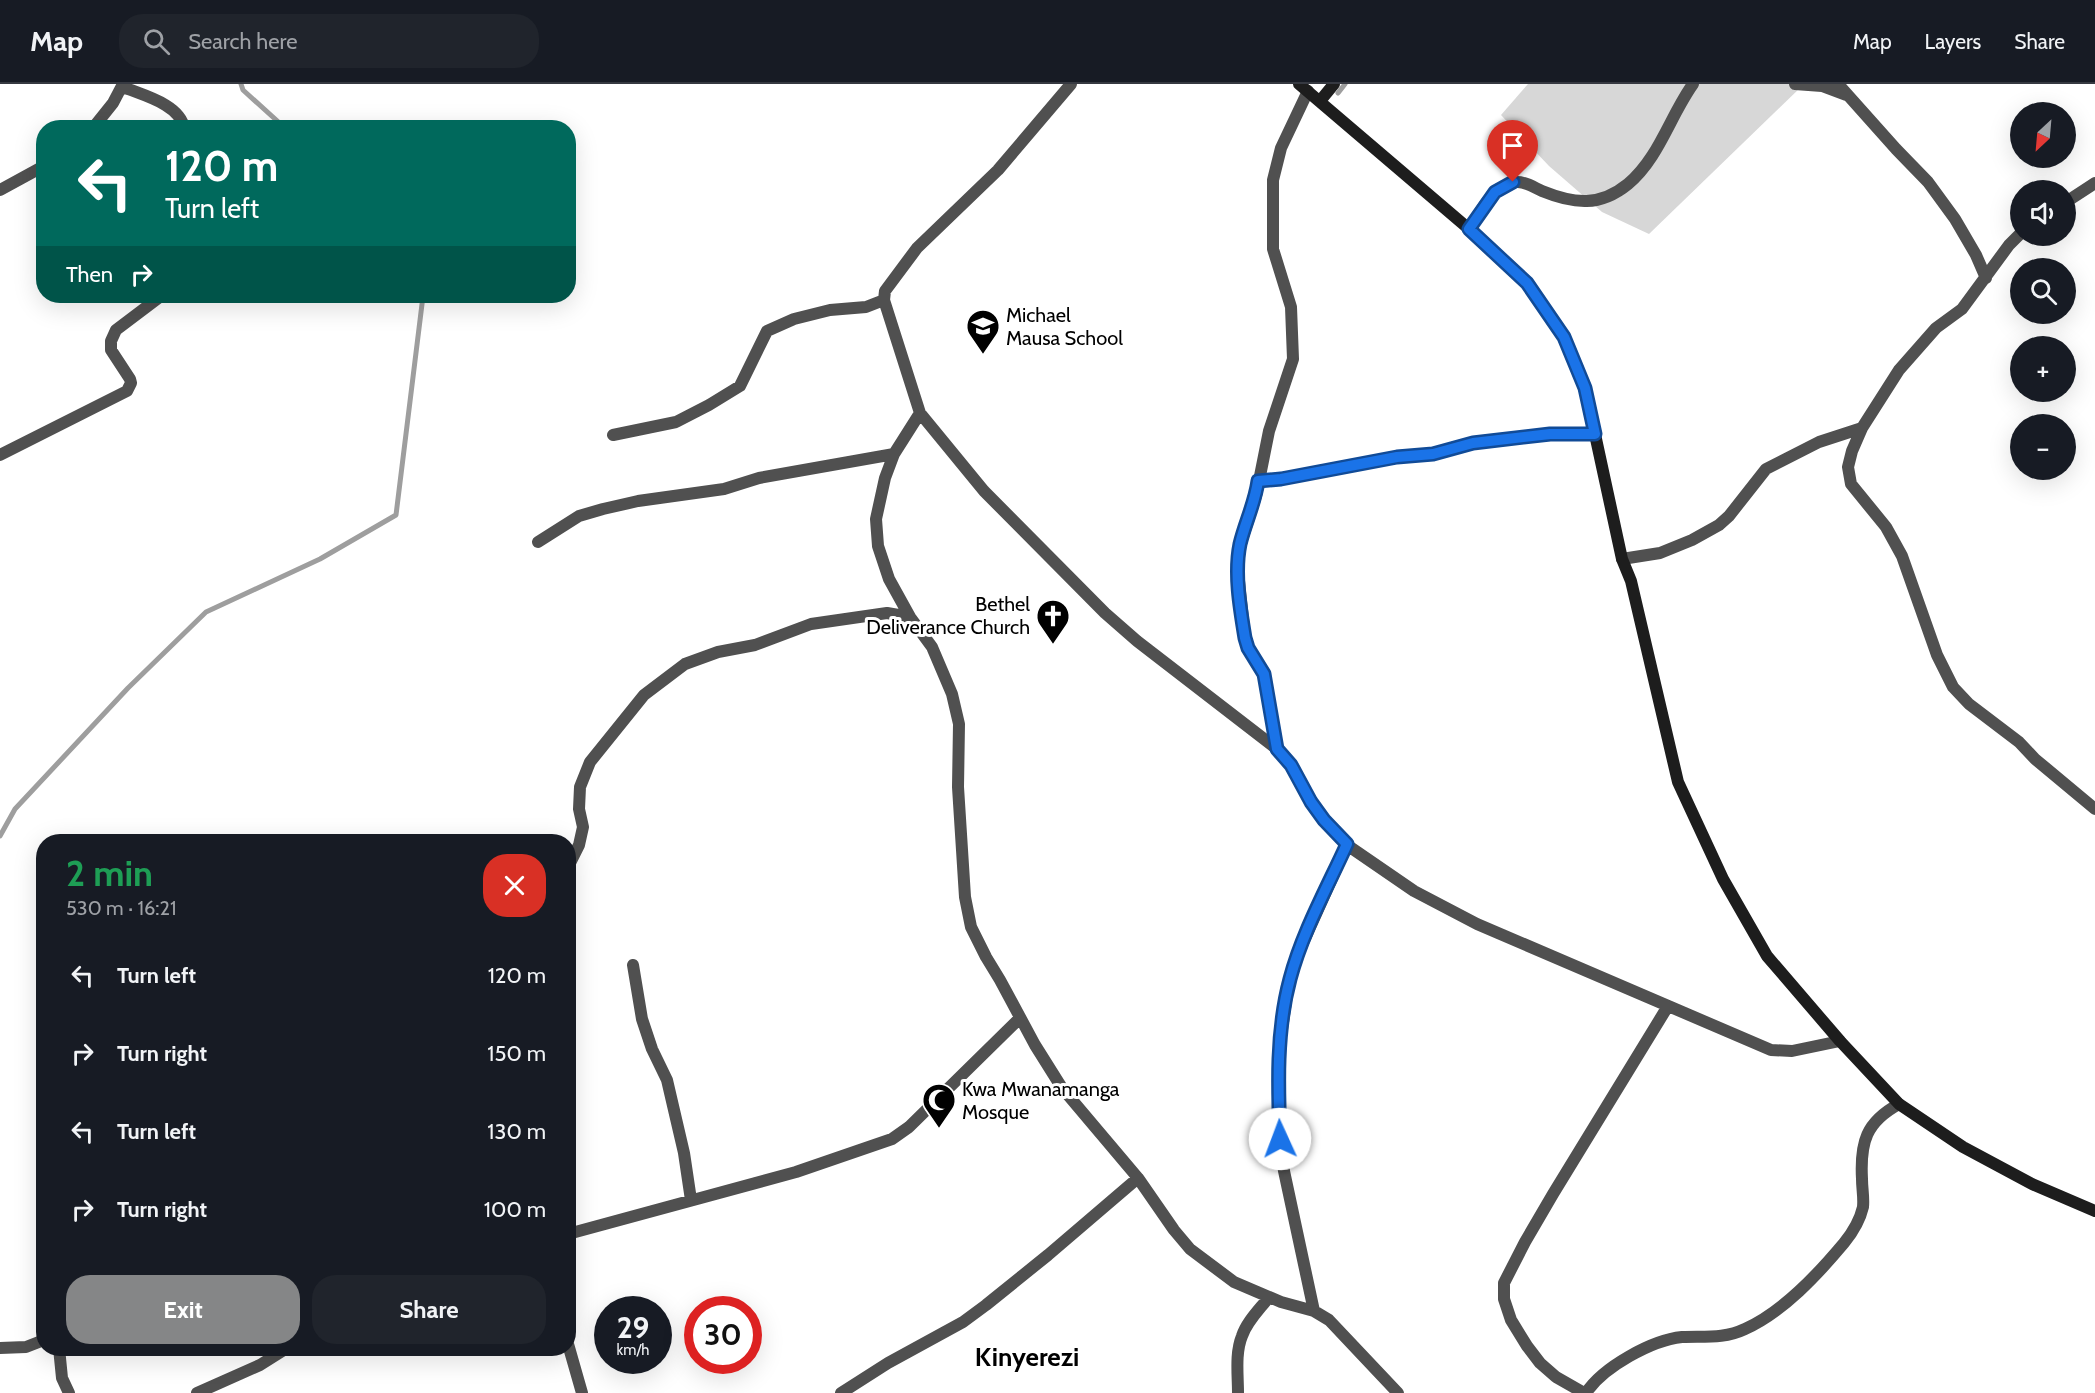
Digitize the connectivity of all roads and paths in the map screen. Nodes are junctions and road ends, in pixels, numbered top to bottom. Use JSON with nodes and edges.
{"nodes":[{"id":1,"x":1071,"y":84,"type":"edge"},
{"id":2,"x":1334,"y":84,"type":"edge"},
{"id":3,"x":1693,"y":84,"type":"edge"},
{"id":4,"x":1795,"y":84,"type":"edge"},
{"id":5,"x":1838,"y":84,"type":"edge"},
{"id":6,"x":123,"y":85,"type":"edge"},
{"id":7,"x":1304,"y":88,"type":"edge"},
{"id":8,"x":1849,"y":96,"type":"junction"},
{"id":9,"x":1320,"y":101,"type":"junction"},
{"id":10,"x":99,"y":120,"type":"edge"},
{"id":11,"x":181,"y":120,"type":"edge"},
{"id":12,"x":36,"y":170,"type":"edge"},
{"id":13,"x":2095,"y":183,"type":"edge"},
{"id":14,"x":0,"y":190,"type":"edge"},
{"id":15,"x":2076,"y":195,"type":"edge"},
{"id":16,"x":1469,"y":229,"type":"junction"},
{"id":17,"x":2010,"y":244,"type":"edge"},
{"id":18,"x":1986,"y":278,"type":"junction"},
{"id":19,"x":884,"y":300,"type":"junction"},
{"id":20,"x":152,"y":303,"type":"edge"},
{"id":21,"x":920,"y":413,"type":"junction"},
{"id":22,"x":1862,"y":429,"type":"junction"},
{"id":23,"x":1595,"y":434,"type":"junction"},
{"id":24,"x":614,"y":435,"type":"dead end"},
{"id":25,"x":894,"y":454,"type":"junction"},
{"id":26,"x":0,"y":455,"type":"edge"},
{"id":27,"x":1258,"y":481,"type":"junction"},
{"id":28,"x":538,"y":542,"type":"dead end"},
{"id":29,"x":1622,"y":559,"type":"junction"},
{"id":30,"x":910,"y":617,"type":"junction"},
{"id":31,"x":1277,"y":749,"type":"junction"},
{"id":32,"x":2095,"y":809,"type":"edge"},
{"id":33,"x":1347,"y":844,"type":"junction"},
{"id":34,"x":576,"y":851,"type":"edge"},
{"id":35,"x":633,"y":965,"type":"dead end"},
{"id":36,"x":1668,"y":1006,"type":"junction"},
{"id":37,"x":1020,"y":1018,"type":"junction"},
{"id":38,"x":1840,"y":1041,"type":"junction"},
{"id":39,"x":1899,"y":1104,"type":"junction"},
{"id":40,"x":1138,"y":1178,"type":"junction"},
{"id":41,"x":691,"y":1200,"type":"junction"},
{"id":42,"x":2095,"y":1211,"type":"edge"},
{"id":43,"x":576,"y":1232,"type":"edge"},
{"id":44,"x":1269,"y":1297,"type":"junction"},
{"id":45,"x":1314,"y":1311,"type":"junction"},
{"id":46,"x":36,"y":1343,"type":"edge"},
{"id":47,"x":0,"y":1348,"type":"edge"},
{"id":48,"x":60,"y":1356,"type":"edge"},
{"id":49,"x":274,"y":1356,"type":"edge"},
{"id":50,"x":571,"y":1356,"type":"edge"},
{"id":51,"x":69,"y":1393,"type":"edge"},
{"id":52,"x":197,"y":1393,"type":"edge"},
{"id":53,"x":582,"y":1393,"type":"edge"},
{"id":54,"x":841,"y":1393,"type":"edge"},
{"id":55,"x":1238,"y":1393,"type":"edge"},
{"id":56,"x":1398,"y":1393,"type":"edge"},
{"id":57,"x":1585,"y":1393,"type":"edge"}],
"edges":[{"from":1,"to":19,"type":"street"},
{"from":2,"to":9,"type":"street"},
{"from":3,"to":16,"type":"street"},
{"from":4,"to":8,"type":"street"},
{"from":5,"to":8,"type":"street"},
{"from":6,"to":10,"type":"street"},
{"from":6,"to":11,"type":"street"},
{"from":7,"to":9,"type":"street"},
{"from":7,"to":27,"type":"street"},
{"from":8,"to":18,"type":"street"},
{"from":9,"to":16,"type":"street"},
{"from":12,"to":14,"type":"street"},
{"from":13,"to":15,"type":"street"},
{"from":16,"to":23,"type":"street"},
{"from":17,"to":18,"type":"street"},
{"from":18,"to":22,"type":"street"},
{"from":19,"to":21,"type":"street"},
{"from":19,"to":24,"type":"street"},
{"from":20,"to":26,"type":"street"},
{"from":21,"to":25,"type":"street"},
{"from":21,"to":31,"type":"street"},
{"from":22,"to":29,"type":"street"},
{"from":22,"to":32,"type":"street"},
{"from":23,"to":27,"type":"street"},
{"from":23,"to":29,"type":"street"},
{"from":25,"to":28,"type":"street"},
{"from":25,"to":30,"type":"street"},
{"from":27,"to":31,"type":"street"},
{"from":29,"to":38,"type":"street"},
{"from":30,"to":34,"type":"street"},
{"from":30,"to":37,"type":"street"},
{"from":31,"to":33,"type":"street"},
{"from":33,"to":36,"type":"street"},
{"from":33,"to":45,"type":"street"},
{"from":35,"to":41,"type":"street"},
{"from":36,"to":38,"type":"street"},
{"from":36,"to":57,"type":"street"},
{"from":37,"to":40,"type":"street"},
{"from":37,"to":41,"type":"street"},
{"from":38,"to":39,"type":"street"},
{"from":39,"to":42,"type":"street"},
{"from":39,"to":57,"type":"street"},
{"from":40,"to":44,"type":"street"},
{"from":40,"to":54,"type":"street"},
{"from":41,"to":43,"type":"street"},
{"from":44,"to":45,"type":"street"},
{"from":44,"to":55,"type":"street"},
{"from":45,"to":56,"type":"street"},
{"from":46,"to":47,"type":"street"},
{"from":48,"to":51,"type":"street"},
{"from":49,"to":52,"type":"street"},
{"from":50,"to":53,"type":"street"}]}
